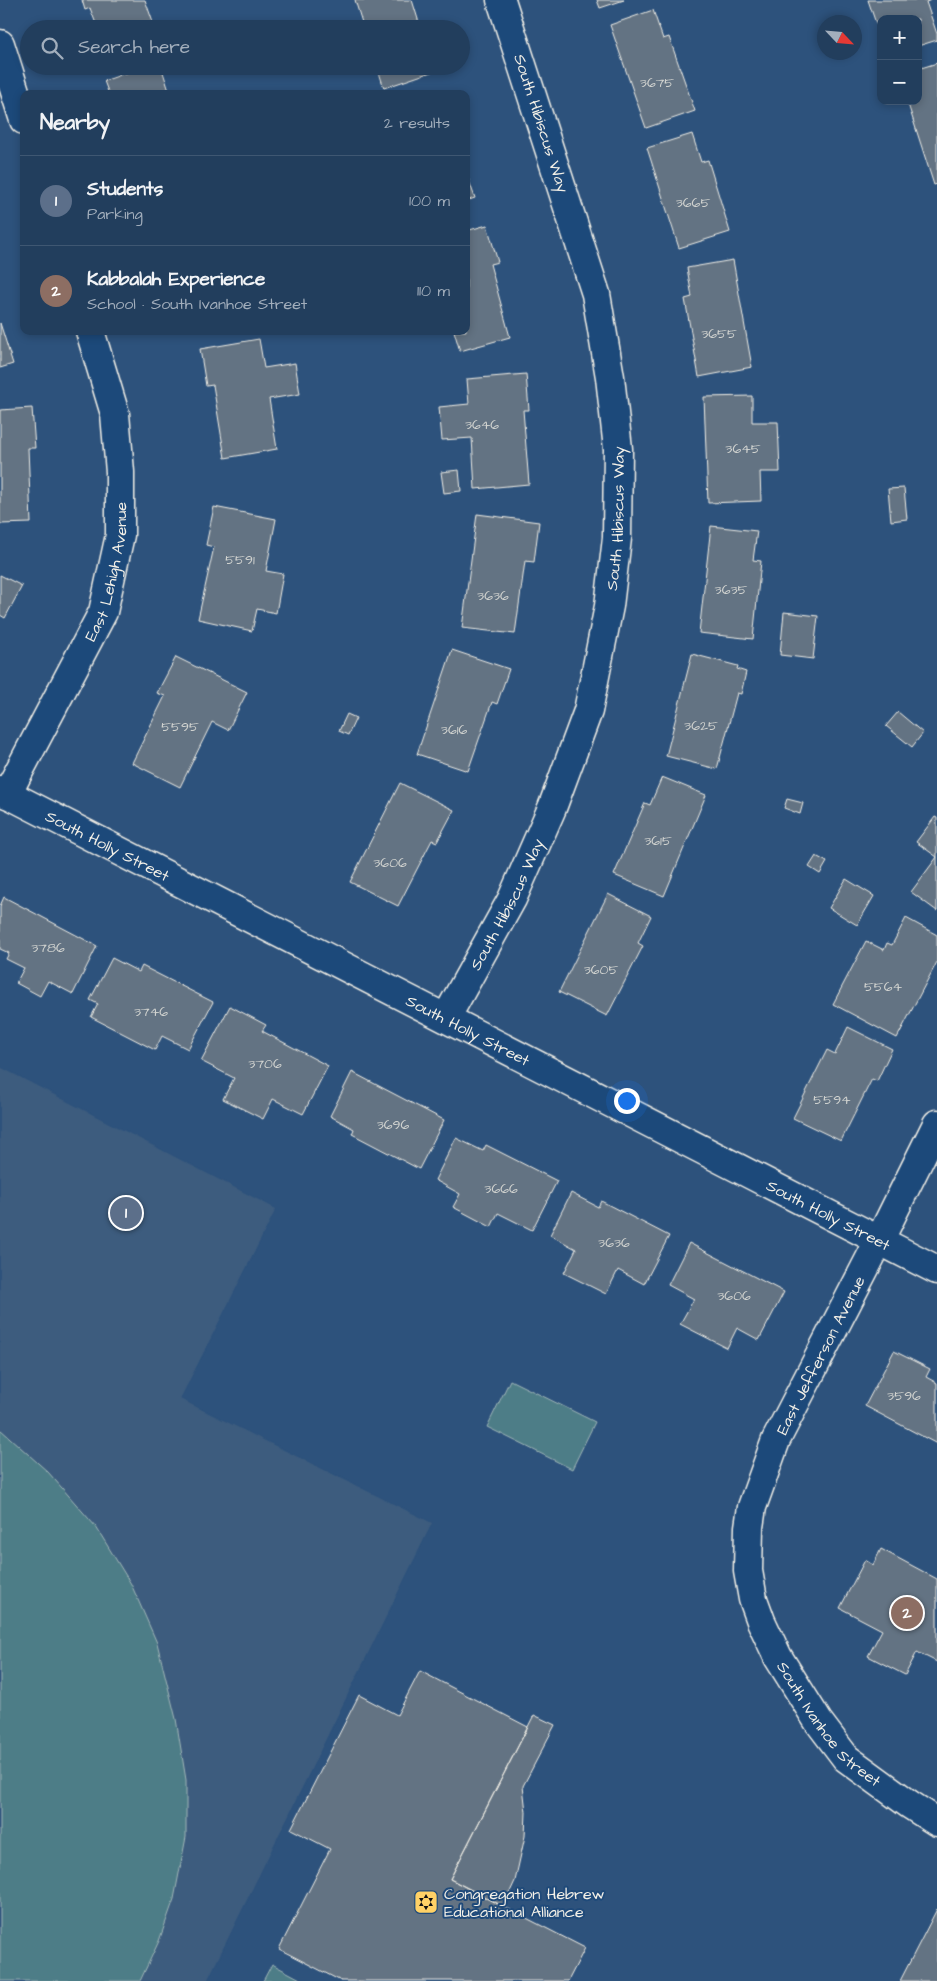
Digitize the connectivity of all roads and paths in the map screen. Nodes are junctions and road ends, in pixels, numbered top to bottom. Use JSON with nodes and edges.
{"nodes":[{"id":1,"x":502,"y":0,"type":"edge"},
{"id":2,"x":0,"y":44,"type":"edge"},
{"id":3,"x":20,"y":107,"type":"edge"},
{"id":4,"x":91,"y":335,"type":"edge"},
{"id":5,"x":4,"y":792,"type":"edge"},
{"id":6,"x":446,"y":1018,"type":"junction"},
{"id":7,"x":937,"y":1124,"type":"edge"},
{"id":8,"x":879,"y":1241,"type":"junction"},
{"id":9,"x":937,"y":1270,"type":"edge"},
{"id":10,"x":753,"y":1599,"type":"joint"},
{"id":11,"x":937,"y":1822,"type":"edge"}],
"edges":[{"from":1,"to":6,"type":"street","name":"South Hibiscus Way"},
{"from":2,"to":3,"type":"street"},
{"from":4,"to":5,"type":"street","name":"East Lehigh Avenue"},
{"from":5,"to":6,"type":"street","name":"South Holly Street"},
{"from":6,"to":8,"type":"street","name":"South Holly Street"},
{"from":7,"to":8,"type":"street","name":"East Jefferson Avenue"},
{"from":8,"to":9,"type":"street","name":"South Holly Street"},
{"from":8,"to":10,"type":"street","name":"East Jefferson Avenue"},
{"from":10,"to":11,"type":"street","name":"South Ivanhoe Street"}]}
